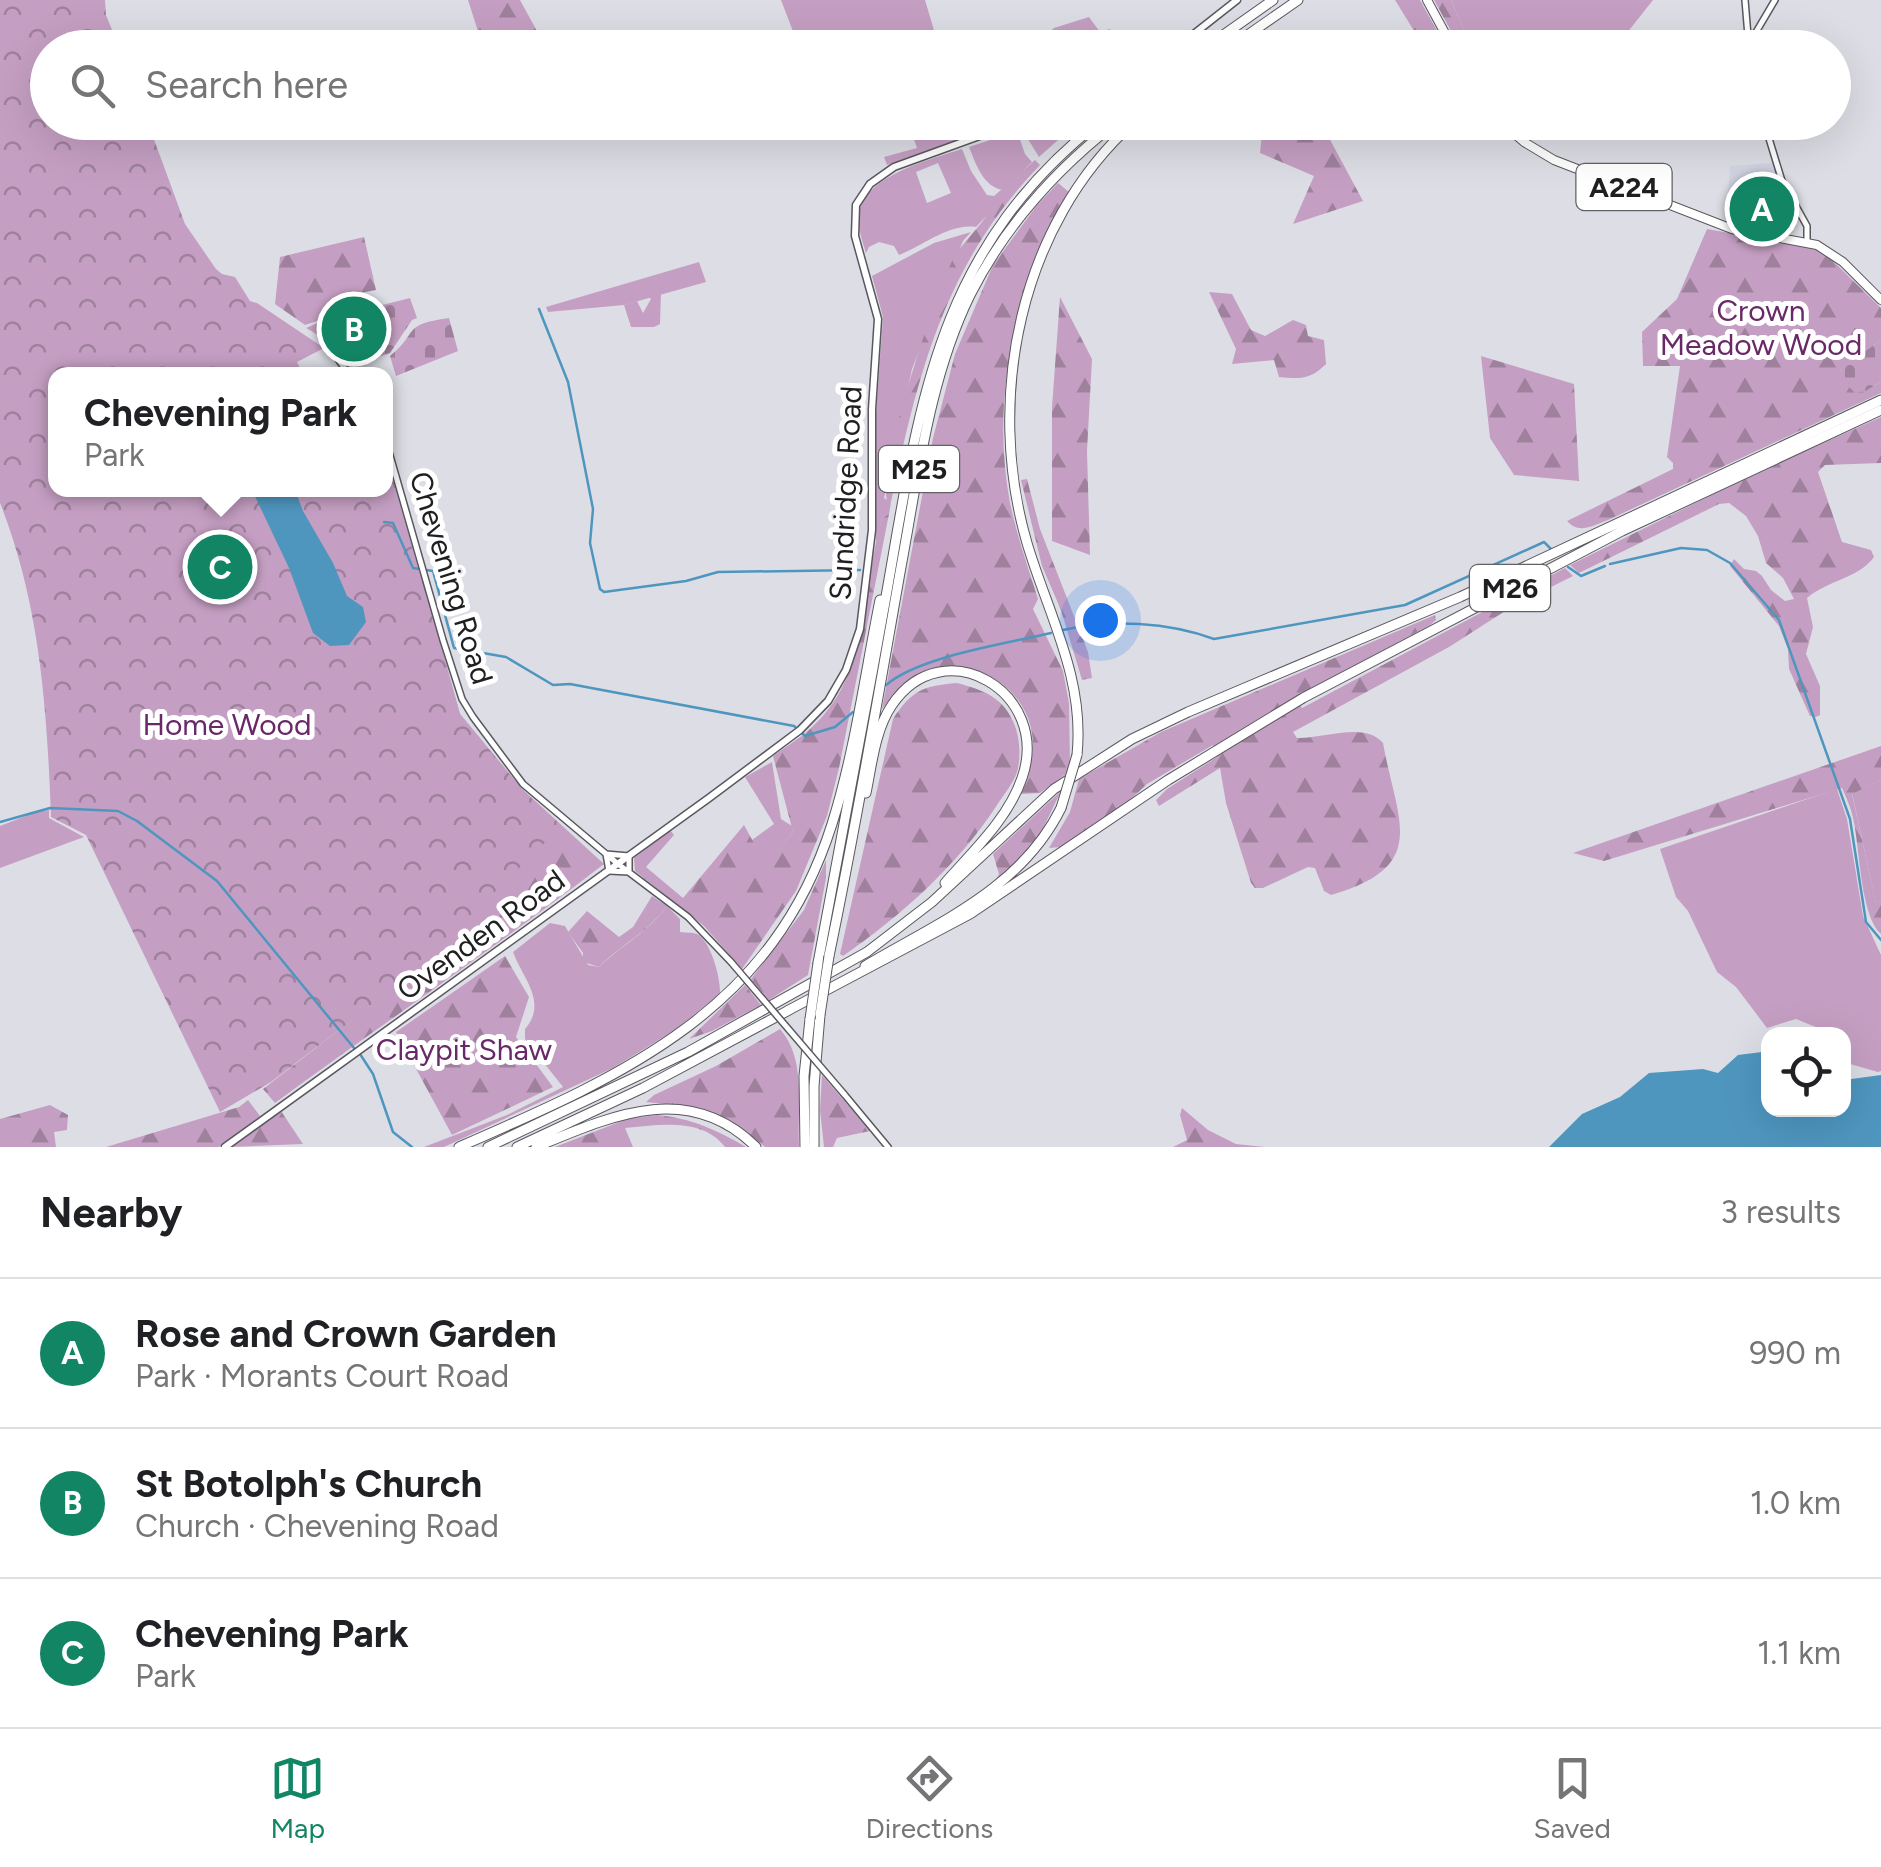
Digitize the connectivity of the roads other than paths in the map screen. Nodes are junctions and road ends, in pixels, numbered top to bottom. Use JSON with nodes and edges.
{"nodes":[{"id":1,"x":1237,"y":0,"type":"edge"},
{"id":2,"x":1274,"y":0,"type":"edge"},
{"id":3,"x":1298,"y":0,"type":"edge"},
{"id":4,"x":1427,"y":0,"type":"edge"},
{"id":5,"x":1744,"y":0,"type":"edge"},
{"id":6,"x":1775,"y":0,"type":"edge"},
{"id":7,"x":1199,"y":30,"type":"edge"},
{"id":8,"x":1230,"y":30,"type":"edge"},
{"id":9,"x":1254,"y":30,"type":"edge"},
{"id":10,"x":1444,"y":30,"type":"edge"},
{"id":11,"x":1747,"y":30,"type":"edge"},
{"id":12,"x":1758,"y":30,"type":"edge"},
{"id":13,"x":968,"y":140,"type":"edge"},
{"id":14,"x":1078,"y":140,"type":"edge"},
{"id":15,"x":1095,"y":140,"type":"edge"},
{"id":16,"x":1116,"y":140,"type":"edge"},
{"id":17,"x":1522,"y":140,"type":"edge"},
{"id":18,"x":1769,"y":140,"type":"edge"},
{"id":19,"x":1807,"y":241,"type":"junction"},
{"id":20,"x":1881,"y":300,"type":"edge"},
{"id":21,"x":329,"y":347,"type":"dead end"},
{"id":22,"x":343,"y":367,"type":"edge"},
{"id":23,"x":1881,"y":400,"type":"edge"},
{"id":24,"x":1881,"y":410,"type":"edge"},
{"id":25,"x":393,"y":465,"type":"edge"},
{"id":26,"x":899,"y":519,"type":"junction"},
{"id":27,"x":606,"y":854,"type":"junction"},
{"id":28,"x":629,"y":856,"type":"junction"},
{"id":29,"x":618,"y":864,"type":"junction"},
{"id":30,"x":609,"y":871,"type":"junction"},
{"id":31,"x":629,"y":872,"type":"junction"},
{"id":32,"x":846,"y":873,"type":"junction"},
{"id":33,"x":916,"y":916,"type":"junction"},
{"id":34,"x":788,"y":1012,"type":"junction"},
{"id":35,"x":815,"y":1018,"type":"junction"},
{"id":36,"x":225,"y":1147,"type":"edge"},
{"id":37,"x":459,"y":1147,"type":"edge"},
{"id":38,"x":488,"y":1147,"type":"edge"},
{"id":39,"x":517,"y":1147,"type":"edge"},
{"id":40,"x":536,"y":1147,"type":"edge"},
{"id":41,"x":756,"y":1147,"type":"edge"},
{"id":42,"x":805,"y":1147,"type":"edge"},
{"id":43,"x":814,"y":1147,"type":"edge"},
{"id":44,"x":888,"y":1147,"type":"edge"}],
"edges":[{"from":1,"to":7,"type":"main road"},
{"from":2,"to":8,"type":"highway"},
{"from":3,"to":9,"type":"highway"},
{"from":4,"to":10,"type":"main road"},
{"from":5,"to":11,"type":"street"},
{"from":6,"to":12,"type":"street"},
{"from":13,"to":28,"type":"main road","name":"Sundridge Road"},
{"from":14,"to":26,"type":"highway","number":"M25"},
{"from":15,"to":32,"type":"highway","number":"M25"},
{"from":16,"to":34,"type":"highway","bridge":true},
{"from":17,"to":19,"type":"main road","number":"A224"},
{"from":18,"to":19,"type":"street"},
{"from":19,"to":20,"type":"main road","number":"A224"},
{"from":21,"to":22,"type":"street"},
{"from":23,"to":33,"type":"highway","number":"M26"},
{"from":24,"to":34,"type":"highway","number":"M26"},
{"from":25,"to":27,"type":"street","name":"Chevening Road"},
{"from":26,"to":35,"type":"highway","number":"M25","bridge":true},
{"from":26,"to":37,"type":"highway","number":"M25"},
{"from":27,"to":28,"type":"street"},
{"from":27,"to":29,"type":"street","name":"Chevening Road"},
{"from":27,"to":30,"type":"street"},
{"from":28,"to":29,"type":"main road","name":"Sundridge Road"},
{"from":28,"to":31,"type":"street"},
{"from":29,"to":30,"type":"main road","name":"Ovenden Road"},
{"from":29,"to":31,"type":"street","name":"Chevening Road"},
{"from":30,"to":31,"type":"street"},
{"from":30,"to":36,"type":"main road","name":"Ovenden Road"},
{"from":31,"to":44,"type":"street","name":"Chevening Road","bridge":true},
{"from":32,"to":33,"type":"highway","number":"M25"},
{"from":32,"to":35,"type":"highway","number":"M25","bridge":true},
{"from":33,"to":38,"type":"highway","number":"M25"},
{"from":34,"to":39,"type":"highway"},
{"from":35,"to":42,"type":"highway","number":"M25"},
{"from":35,"to":43,"type":"highway","number":"M25"},
{"from":40,"to":41,"type":"highway"}]}
